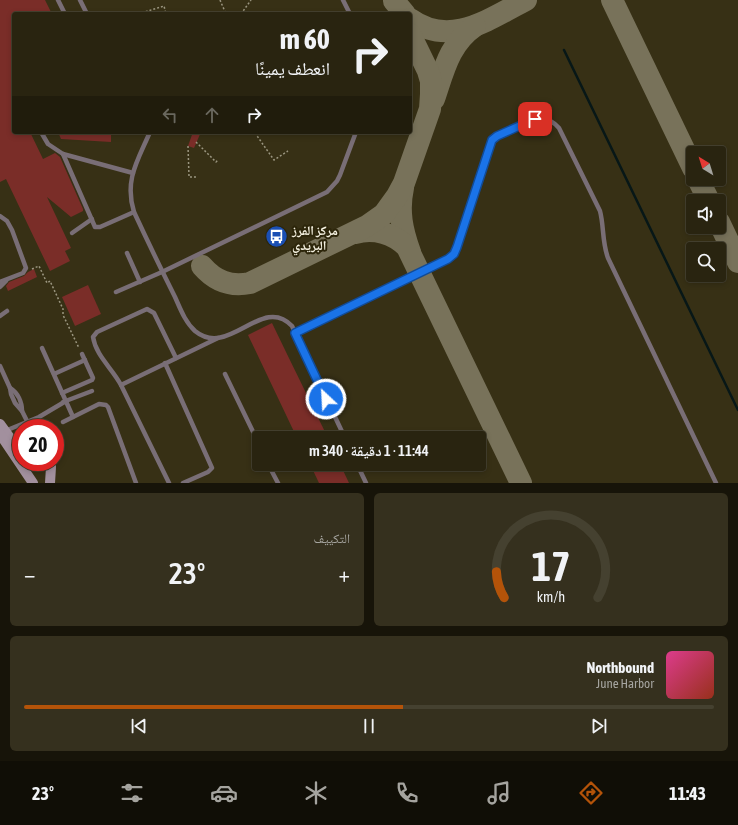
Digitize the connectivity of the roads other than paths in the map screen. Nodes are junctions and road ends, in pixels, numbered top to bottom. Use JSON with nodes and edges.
{"nodes":[{"id":1,"x":58,"y":0,"type":"edge"},
{"id":2,"x":80,"y":0,"type":"edge"},
{"id":3,"x":343,"y":0,"type":"edge"},
{"id":4,"x":64,"y":12,"type":"edge"},
{"id":5,"x":86,"y":12,"type":"edge"},
{"id":6,"x":349,"y":12,"type":"edge"},
{"id":7,"x":42,"y":134,"type":"edge"},
{"id":8,"x":149,"y":134,"type":"edge"},
{"id":9,"x":355,"y":134,"type":"edge"},
{"id":10,"x":63,"y":154,"type":"junction"},
{"id":11,"x":133,"y":173,"type":"junction"},
{"id":12,"x":134,"y":212,"type":"junction"},
{"id":13,"x":0,"y":216,"type":"edge"},
{"id":14,"x":92,"y":219,"type":"junction"},
{"id":15,"x":72,"y":233,"type":"dead end"},
{"id":16,"x":127,"y":253,"type":"dead end"},
{"id":17,"x":162,"y":272,"type":"junction"},
{"id":18,"x":6,"y":281,"type":"junction"},
{"id":19,"x":0,"y":282,"type":"edge"},
{"id":20,"x":140,"y":282,"type":"junction"},
{"id":21,"x":0,"y":287,"type":"edge"},
{"id":22,"x":116,"y":292,"type":"dead end"},
{"id":23,"x":7,"y":310,"type":"dead end"},
{"id":24,"x":0,"y":316,"type":"edge"},
{"id":25,"x":295,"y":333,"type":"junction"},
{"id":26,"x":218,"y":338,"type":"junction"},
{"id":27,"x":42,"y":348,"type":"dead end"},
{"id":28,"x":82,"y":354,"type":"road end"},
{"id":29,"x":176,"y":358,"type":"junction"},
{"id":30,"x":85,"y":360,"type":"junction"},
{"id":31,"x":165,"y":363,"type":"junction"},
{"id":32,"x":0,"y":366,"type":"edge"},
{"id":33,"x":54,"y":374,"type":"junction"},
{"id":34,"x":226,"y":374,"type":"dead end"},
{"id":35,"x":121,"y":385,"type":"junction"},
{"id":36,"x":92,"y":391,"type":"dead end"},
{"id":37,"x":62,"y":393,"type":"junction"},
{"id":38,"x":66,"y":401,"type":"junction"},
{"id":39,"x":73,"y":417,"type":"junction"},
{"id":40,"x":26,"y":419,"type":"edge"},
{"id":41,"x":32,"y":419,"type":"edge"},
{"id":42,"x":64,"y":422,"type":"edge"},
{"id":43,"x":12,"y":427,"type":"edge"},
{"id":44,"x":1,"y":431,"type":"edge"},
{"id":45,"x":253,"y":431,"type":"edge"},
{"id":46,"x":341,"y":431,"type":"edge"},
{"id":47,"x":12,"y":441,"type":"edge"},
{"id":48,"x":51,"y":471,"type":"edge"},
{"id":49,"x":272,"y":471,"type":"edge"},
{"id":50,"x":360,"y":471,"type":"edge"},
{"id":51,"x":33,"y":483,"type":"edge"},
{"id":52,"x":50,"y":483,"type":"edge"},
{"id":53,"x":136,"y":483,"type":"edge"},
{"id":54,"x":169,"y":483,"type":"edge"},
{"id":55,"x":183,"y":483,"type":"edge"},
{"id":56,"x":278,"y":483,"type":"edge"},
{"id":57,"x":366,"y":483,"type":"edge"},
{"id":58,"x":716,"y":483,"type":"edge"}],
"edges":[{"from":1,"to":4,"type":"lane"},
{"from":2,"to":5,"type":"lane"},
{"from":3,"to":6,"type":"lane"},
{"from":7,"to":10,"type":"lane"},
{"from":8,"to":11,"type":"lane"},
{"from":9,"to":17,"type":"lane"},
{"from":10,"to":11,"type":"lane"},
{"from":10,"to":14,"type":"lane"},
{"from":11,"to":12,"type":"lane"},
{"from":12,"to":14,"type":"lane"},
{"from":12,"to":17,"type":"lane"},
{"from":13,"to":18,"type":"lane"},
{"from":14,"to":15,"type":"lane"},
{"from":16,"to":20,"type":"lane"},
{"from":17,"to":20,"type":"lane"},
{"from":17,"to":26,"type":"lane"},
{"from":18,"to":19,"type":"lane"},
{"from":18,"to":21,"type":"lane"},
{"from":20,"to":22,"type":"lane"},
{"from":23,"to":24,"type":"lane"},
{"from":25,"to":26,"type":"lane"},
{"from":25,"to":46,"type":"lane"},
{"from":25,"to":58,"type":"lane"},
{"from":26,"to":29,"type":"lane"},
{"from":27,"to":33,"type":"lane"},
{"from":28,"to":30,"type":"lane"},
{"from":29,"to":31,"type":"lane"},
{"from":29,"to":35,"type":"lane"},
{"from":30,"to":33,"type":"lane"},
{"from":30,"to":37,"type":"lane"},
{"from":31,"to":35,"type":"lane"},
{"from":31,"to":55,"type":"lane"},
{"from":32,"to":40,"type":"lane"},
{"from":33,"to":37,"type":"lane"},
{"from":34,"to":45,"type":"lane"},
{"from":35,"to":54,"type":"lane"},
{"from":36,"to":38,"type":"lane"},
{"from":37,"to":38,"type":"lane"},
{"from":38,"to":39,"type":"lane"},
{"from":38,"to":41,"type":"lane"},
{"from":39,"to":42,"type":"lane"},
{"from":39,"to":53,"type":"lane"},
{"from":43,"to":44,"type":"lane"},
{"from":44,"to":47,"type":"street"},
{"from":44,"to":51,"type":"street"},
{"from":48,"to":52,"type":"street"},
{"from":49,"to":56,"type":"lane"},
{"from":50,"to":57,"type":"lane"}]}
